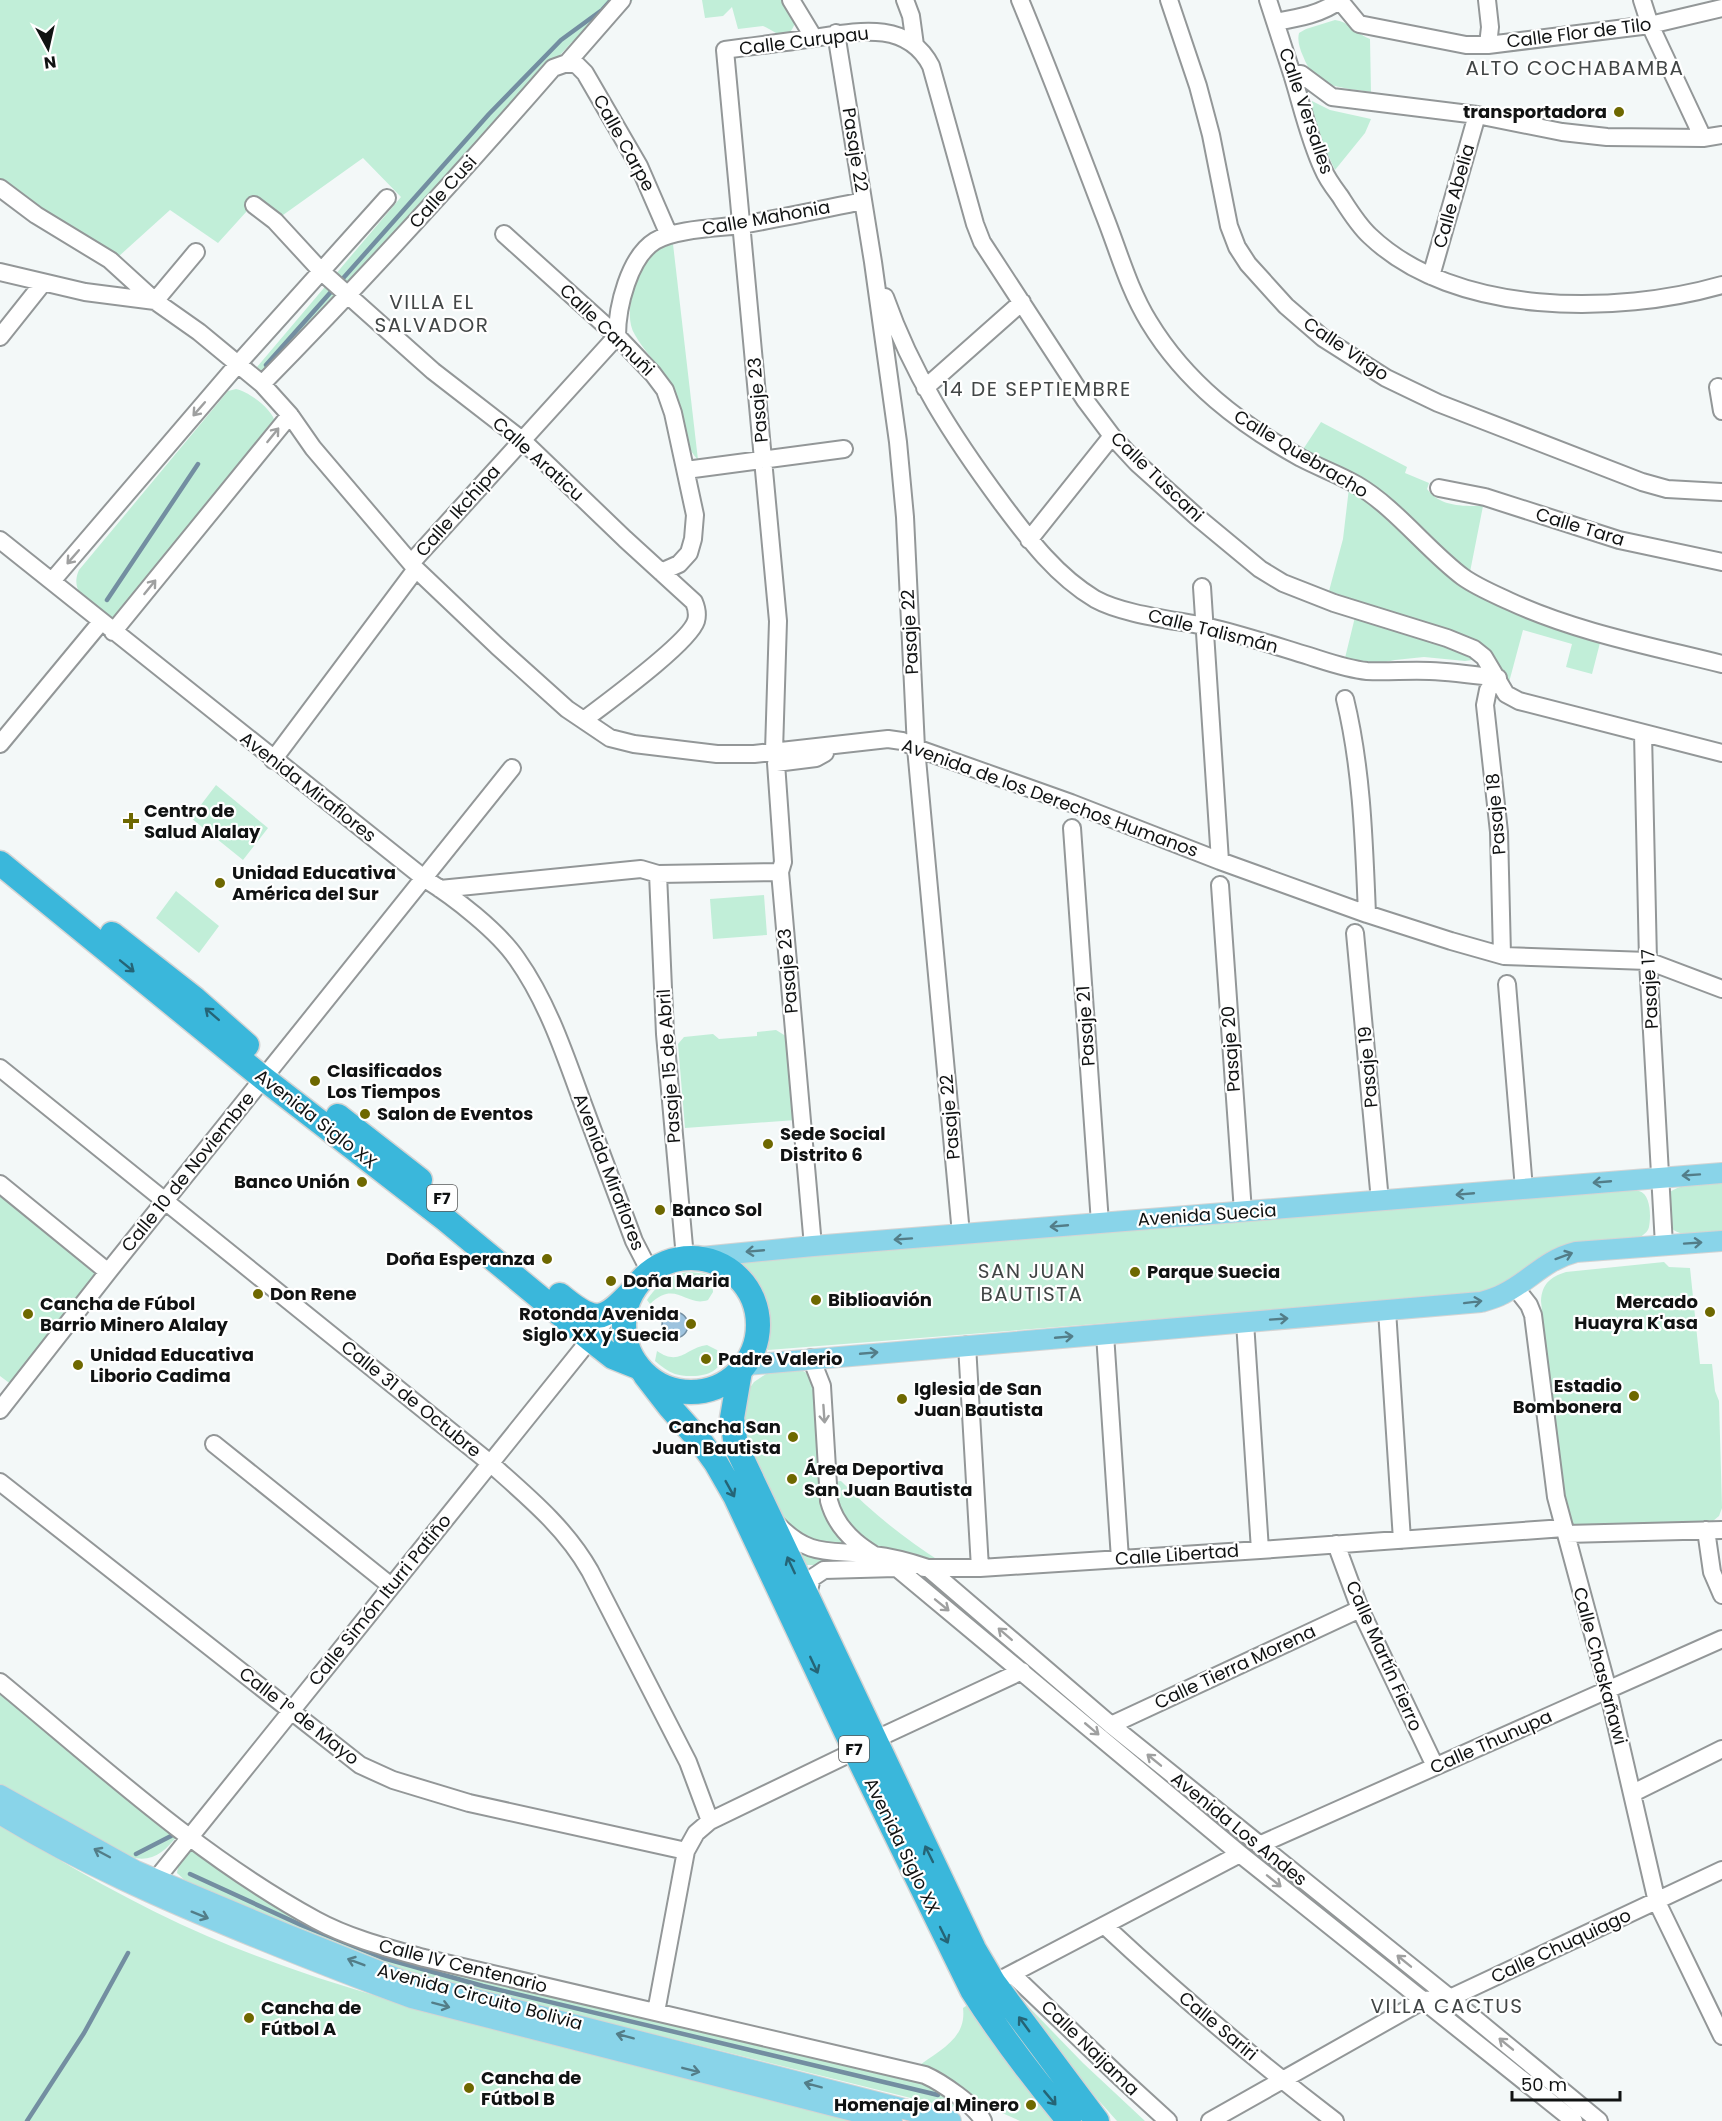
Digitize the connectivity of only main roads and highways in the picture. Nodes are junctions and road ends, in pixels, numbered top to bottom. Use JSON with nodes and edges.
{"nodes":[{"id":1,"x":0,"y":844,"type":"edge"},
{"id":2,"x":0,"y":863,"type":"edge"},
{"id":3,"x":267,"y":1072,"type":"junction"},
{"id":4,"x":1722,"y":1173,"type":"edge"},
{"id":5,"x":1722,"y":1240,"type":"edge"},
{"id":6,"x":688,"y":1258,"type":"junction"},
{"id":7,"x":634,"y":1289,"type":"junction"},
{"id":8,"x":743,"y":1368,"type":"junction"},
{"id":9,"x":642,"y":1371,"type":"junction"},
{"id":10,"x":865,"y":1746,"type":"junction"},
{"id":11,"x":0,"y":1795,"type":"edge"},
{"id":12,"x":0,"y":1814,"type":"edge"},
{"id":13,"x":150,"y":1885,"type":"junction"},
{"id":14,"x":892,"y":2121,"type":"edge"},
{"id":15,"x":951,"y":2121,"type":"edge"},
{"id":16,"x":1069,"y":2121,"type":"edge"},
{"id":17,"x":1097,"y":2121,"type":"edge"}],
"edges":[{"from":3,"to":1,"type":"highway","name":"Avenida Siglo XX","number":"F7","one_way":true},
{"from":2,"to":3,"type":"highway","name":"Avenida Siglo XX","number":"F7","one_way":true},
{"from":3,"to":7,"type":"highway","name":"Avenida Siglo XX","number":"F7"},
{"from":3,"to":9,"type":"highway","name":"Avenida Siglo XX","number":"F7"},
{"from":4,"to":6,"type":"main road","name":"Avenida Suecia","one_way":true},
{"from":8,"to":5,"type":"main road","one_way":true},
{"from":6,"to":7,"type":"highway","number":"F7"},
{"from":6,"to":8,"type":"highway","number":"F7"},
{"from":7,"to":9,"type":"highway","number":"F7"},
{"from":8,"to":9,"type":"highway","number":"F7"},
{"from":10,"to":8,"type":"highway","name":"Avenida Siglo XX","number":"F7","one_way":true},
{"from":9,"to":10,"type":"highway","name":"Avenida Siglo XX","number":"F7","one_way":true},
{"from":10,"to":16,"type":"highway","name":"Avenida Siglo XX","number":"F7","one_way":true},
{"from":17,"to":10,"type":"highway","name":"Avenida Siglo XX","number":"F7","one_way":true},
{"from":13,"to":11,"type":"main road","name":"Avenida Circuito Bolivia","one_way":true},
{"from":12,"to":13,"type":"main road","name":"Avenida Circuito Bolivia"},
{"from":13,"to":14,"type":"main road","name":"Avenida Circuito Bolivia","one_way":true},
{"from":15,"to":13,"type":"main road","name":"Avenida Circuito Bolivia","one_way":true}]}
